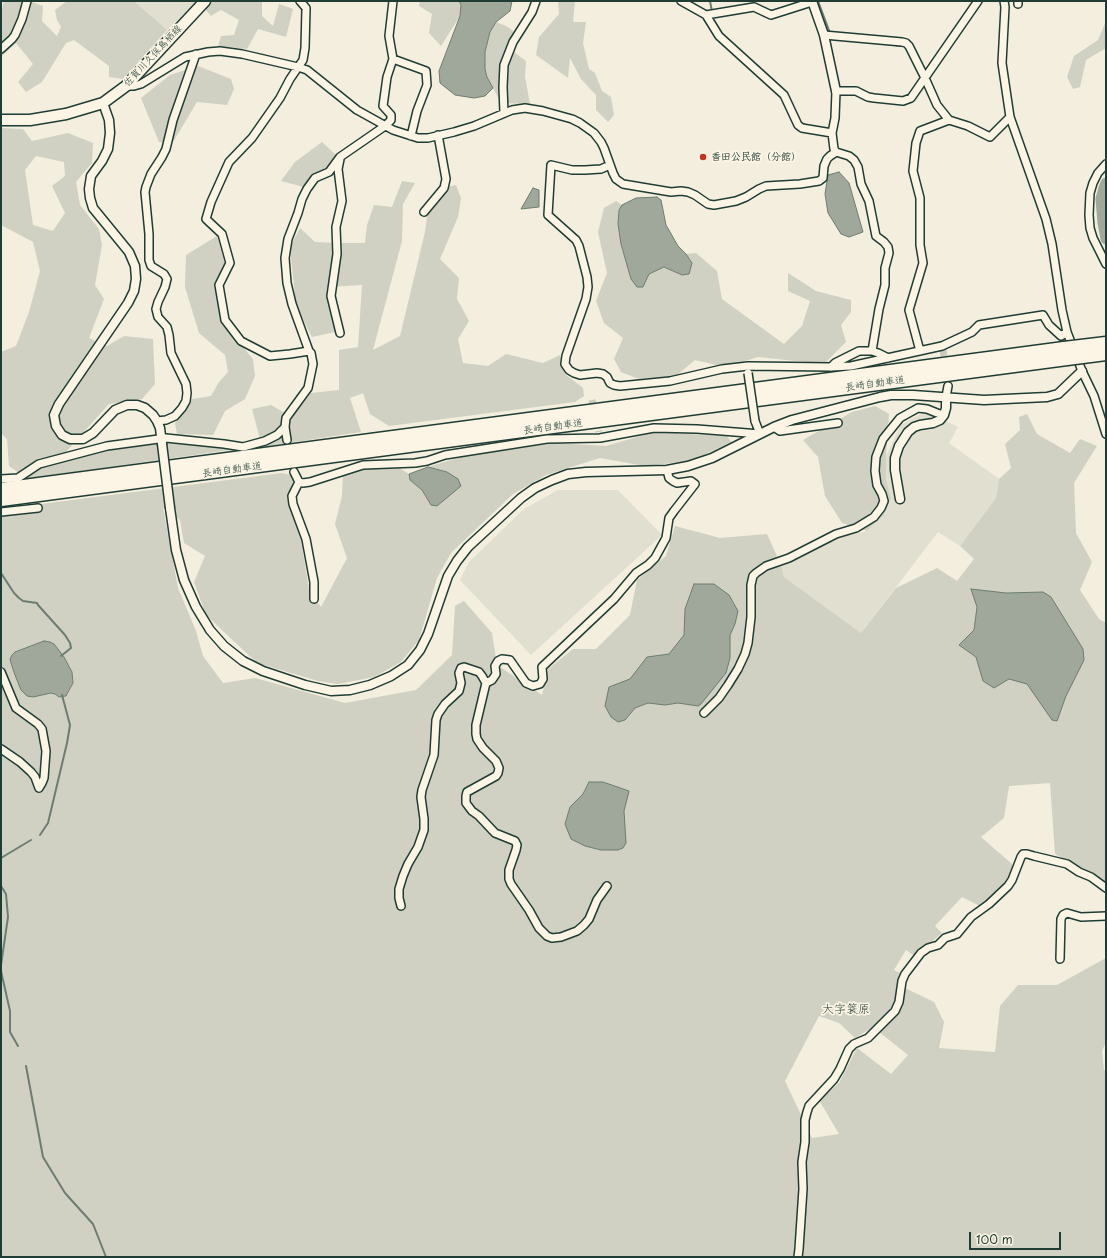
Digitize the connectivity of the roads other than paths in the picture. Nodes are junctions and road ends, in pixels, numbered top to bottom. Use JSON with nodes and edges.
{"nodes":[{"id":1,"x":26,"y":1,"type":"edge"},
{"id":2,"x":205,"y":1,"type":"edge"},
{"id":3,"x":300,"y":1,"type":"edge"},
{"id":4,"x":393,"y":1,"type":"edge"},
{"id":5,"x":536,"y":1,"type":"edge"},
{"id":6,"x":681,"y":1,"type":"edge"},
{"id":7,"x":978,"y":1,"type":"edge"},
{"id":8,"x":1004,"y":1,"type":"edge"},
{"id":9,"x":812,"y":2,"type":"edge"},
{"id":10,"x":706,"y":16,"type":"junction"},
{"id":11,"x":824,"y":35,"type":"junction"},
{"id":12,"x":1,"y":49,"type":"edge"},
{"id":13,"x":196,"y":54,"type":"junction"},
{"id":14,"x":393,"y":59,"type":"junction"},
{"id":15,"x":298,"y":67,"type":"junction"},
{"id":16,"x":925,"y":78,"type":"junction"},
{"id":17,"x":126,"y":86,"type":"junction"},
{"id":18,"x":836,"y":91,"type":"junction"},
{"id":19,"x":103,"y":103,"type":"junction"},
{"id":20,"x":504,"y":113,"type":"junction"},
{"id":21,"x":1010,"y":117,"type":"junction"},
{"id":22,"x":1,"y":120,"type":"edge"},
{"id":23,"x":949,"y":120,"type":"junction"},
{"id":24,"x":385,"y":126,"type":"junction"},
{"id":25,"x":832,"y":133,"type":"junction"},
{"id":26,"x":411,"y":136,"type":"junction"},
{"id":27,"x":438,"y":136,"type":"junction"},
{"id":28,"x":836,"y":152,"type":"junction"},
{"id":29,"x":340,"y":157,"type":"junction"},
{"id":30,"x":1106,"y":164,"type":"edge"},
{"id":31,"x":610,"y":165,"type":"junction"},
{"id":32,"x":424,"y":212,"type":"dead end"},
{"id":33,"x":1106,"y":264,"type":"edge"},
{"id":34,"x":1067,"y":332,"type":"junction"},
{"id":35,"x":340,"y":333,"type":"dead end"},
{"id":36,"x":1106,"y":343,"type":"edge"},
{"id":37,"x":309,"y":351,"type":"junction"},
{"id":38,"x":872,"y":351,"type":"junction"},
{"id":39,"x":920,"y":351,"type":"junction"},
{"id":40,"x":1066,"y":353,"type":"junction"},
{"id":41,"x":1106,"y":354,"type":"edge"},
{"id":42,"x":888,"y":358,"type":"junction"},
{"id":43,"x":831,"y":367,"type":"junction"},
{"id":44,"x":748,"y":370,"type":"junction"},
{"id":45,"x":1082,"y":371,"type":"junction"},
{"id":46,"x":948,"y":386,"type":"tunnel mouth"},
{"id":47,"x":946,"y":397,"type":"junction"},
{"id":48,"x":944,"y":415,"type":"junction"},
{"id":49,"x":157,"y":421,"type":"junction"},
{"id":50,"x":838,"y":422,"type":"dead end"},
{"id":51,"x":285,"y":427,"type":"junction"},
{"id":52,"x":774,"y":427,"type":"junction"},
{"id":53,"x":760,"y":434,"type":"junction"},
{"id":54,"x":1106,"y":434,"type":"edge"},
{"id":55,"x":287,"y":440,"type":"dead end"},
{"id":56,"x":161,"y":441,"type":"junction"},
{"id":57,"x":667,"y":470,"type":"junction"},
{"id":58,"x":294,"y":472,"type":"dead end"},
{"id":59,"x":1,"y":479,"type":"edge"},
{"id":60,"x":299,"y":482,"type":"junction"},
{"id":61,"x":1,"y":490,"type":"edge"},
{"id":62,"x":900,"y":499,"type":"dead end"},
{"id":63,"x":1,"y":500,"type":"edge"},
{"id":64,"x":38,"y":508,"type":"dead end"},
{"id":65,"x":1,"y":512,"type":"edge"},
{"id":66,"x":314,"y":599,"type":"dead end"},
{"id":67,"x":1,"y":672,"type":"edge"},
{"id":68,"x":486,"y":683,"type":"junction"},
{"id":69,"x":704,"y":713,"type":"dead end"},
{"id":70,"x":1,"y":749,"type":"edge"},
{"id":71,"x":607,"y":886,"type":"dead end"},
{"id":72,"x":1106,"y":888,"type":"edge"},
{"id":73,"x":401,"y":906,"type":"dead end"},
{"id":74,"x":1106,"y":916,"type":"edge"},
{"id":75,"x":1060,"y":959,"type":"dead end"},
{"id":76,"x":798,"y":1257,"type":"edge"}],
"edges":[{"from":1,"to":12,"type":"street"},
{"from":2,"to":17,"type":"main road","name":"佐賀川久保鳥栖線"},
{"from":3,"to":15,"type":"street"},
{"from":4,"to":14,"type":"street"},
{"from":5,"to":20,"type":"street"},
{"from":6,"to":10,"type":"street"},
{"from":7,"to":16,"type":"street"},
{"from":8,"to":21,"type":"street"},
{"from":9,"to":10,"type":"street"},
{"from":9,"to":11,"type":"street"},
{"from":10,"to":25,"type":"street"},
{"from":11,"to":16,"type":"street"},
{"from":11,"to":18,"type":"street"},
{"from":13,"to":15,"type":"street"},
{"from":13,"to":17,"type":"street"},
{"from":13,"to":49,"type":"street"},
{"from":14,"to":24,"type":"street"},
{"from":14,"to":26,"type":"street"},
{"from":15,"to":24,"type":"street"},
{"from":15,"to":37,"type":"street"},
{"from":16,"to":18,"type":"street"},
{"from":16,"to":23,"type":"street"},
{"from":17,"to":19,"type":"main road","name":"佐賀川久保鳥栖線"},
{"from":18,"to":25,"type":"street"},
{"from":19,"to":22,"type":"main road","name":"佐賀川久保鳥栖線"},
{"from":19,"to":49,"type":"street"},
{"from":20,"to":27,"type":"street"},
{"from":20,"to":31,"type":"street"},
{"from":21,"to":23,"type":"street"},
{"from":21,"to":34,"type":"street"},
{"from":23,"to":39,"type":"street"},
{"from":24,"to":26,"type":"street"},
{"from":24,"to":29,"type":"street"},
{"from":25,"to":28,"type":"street"},
{"from":26,"to":27,"type":"street"},
{"from":27,"to":32,"type":"street"},
{"from":28,"to":31,"type":"street"},
{"from":28,"to":38,"type":"street"},
{"from":29,"to":35,"type":"street"},
{"from":29,"to":37,"type":"street"},
{"from":30,"to":33,"type":"street"},
{"from":31,"to":44,"type":"street"},
{"from":34,"to":39,"type":"street"},
{"from":34,"to":45,"type":"street"},
{"from":36,"to":40,"type":"highway","name":"長崎自動車道","bridge":true},
{"from":37,"to":51,"type":"street"},
{"from":38,"to":42,"type":"street"},
{"from":38,"to":43,"type":"street"},
{"from":39,"to":42,"type":"street"},
{"from":40,"to":41,"type":"highway","name":"長崎自動車道","bridge":true},
{"from":40,"to":61,"type":"highway","name":"長崎自動車道"},
{"from":40,"to":63,"type":"highway","name":"長崎自動車道"},
{"from":42,"to":43,"type":"street"},
{"from":43,"to":44,"type":"street"},
{"from":44,"to":53,"type":"street","bridge":true},
{"from":45,"to":47,"type":"street"},
{"from":45,"to":54,"type":"street"},
{"from":46,"to":47,"type":"street"},
{"from":47,"to":48,"type":"street"},
{"from":47,"to":52,"type":"street"},
{"from":48,"to":62,"type":"street"},
{"from":48,"to":69,"type":"street"},
{"from":49,"to":56,"type":"street"},
{"from":50,"to":52,"type":"street"},
{"from":51,"to":55,"type":"street"},
{"from":51,"to":56,"type":"street"},
{"from":52,"to":53,"type":"street"},
{"from":53,"to":57,"type":"street"},
{"from":53,"to":60,"type":"street"},
{"from":56,"to":57,"type":"street","bridge":true},
{"from":56,"to":59,"type":"street"},
{"from":57,"to":68,"type":"street"},
{"from":58,"to":60,"type":"street"},
{"from":60,"to":66,"type":"street"},
{"from":64,"to":65,"type":"street"},
{"from":67,"to":70,"type":"street"},
{"from":68,"to":71,"type":"street"},
{"from":68,"to":73,"type":"street"},
{"from":72,"to":76,"type":"street"},
{"from":74,"to":75,"type":"street"}]}
